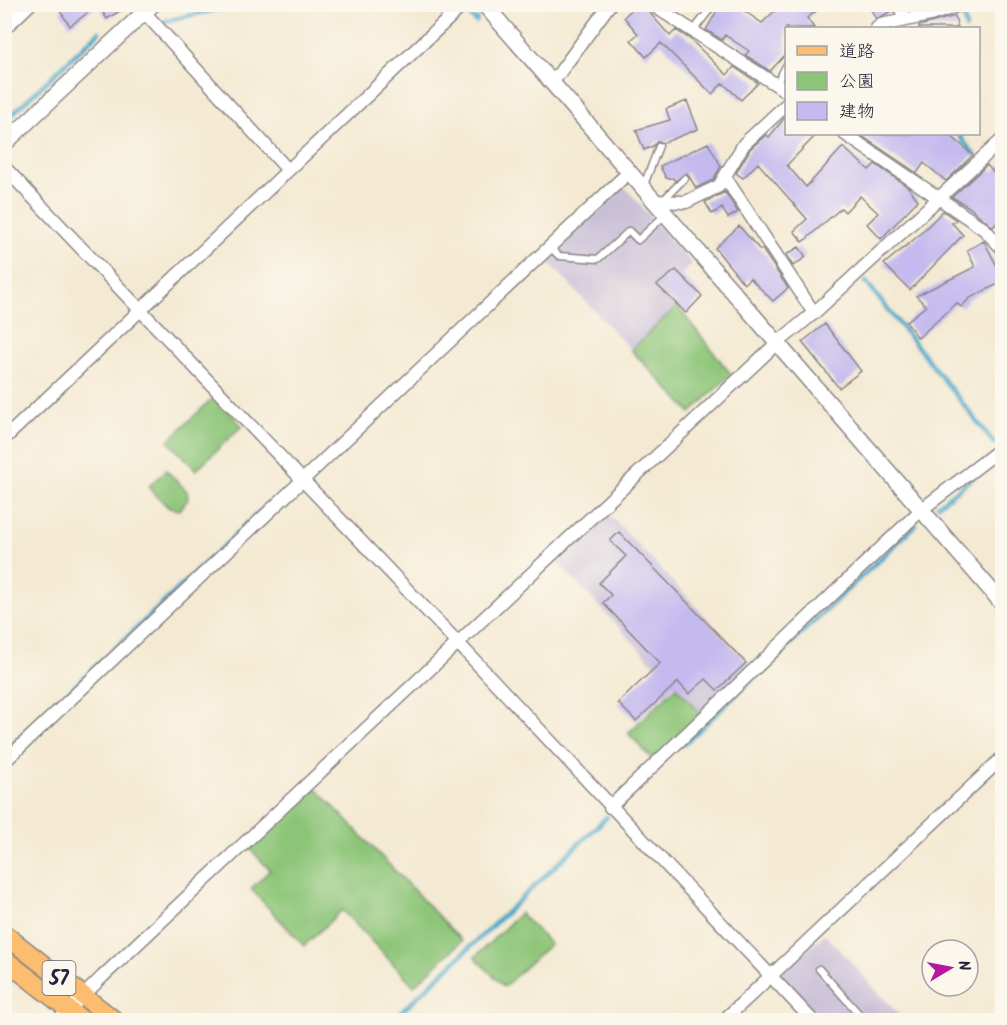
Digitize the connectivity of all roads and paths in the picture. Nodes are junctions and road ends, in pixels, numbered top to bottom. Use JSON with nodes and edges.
{"nodes":[{"id":1,"x":8,"y":4,"type":"edge"},
{"id":2,"x":30,"y":4,"type":"edge"},
{"id":3,"x":464,"y":4,"type":"edge"},
{"id":4,"x":484,"y":4,"type":"edge"},
{"id":5,"x":610,"y":4,"type":"edge"},
{"id":6,"x":651,"y":4,"type":"edge"},
{"id":7,"x":714,"y":4,"type":"edge"},
{"id":8,"x":898,"y":4,"type":"edge"},
{"id":9,"x":962,"y":4,"type":"edge"},
{"id":10,"x":150,"y":7,"type":"edge"},
{"id":11,"x":17,"y":16,"type":"junction"},
{"id":12,"x":906,"y":19,"type":"junction"},
{"id":13,"x":880,"y":27,"type":"edge"},
{"id":14,"x":4,"y":29,"type":"edge"},
{"id":15,"x":693,"y":31,"type":"junction"},
{"id":16,"x":785,"y":70,"type":"edge"},
{"id":17,"x":552,"y":83,"type":"junction"},
{"id":18,"x":781,"y":88,"type":"edge"},
{"id":19,"x":785,"y":106,"type":"edge"},
{"id":20,"x":847,"y":135,"type":"edge"},
{"id":21,"x":1002,"y":140,"type":"edge"},
{"id":22,"x":4,"y":144,"type":"edge"},
{"id":23,"x":659,"y":146,"type":"dead end"},
{"id":24,"x":4,"y":167,"type":"edge"},
{"id":25,"x":288,"y":170,"type":"junction"},
{"id":26,"x":629,"y":172,"type":"junction"},
{"id":27,"x":724,"y":177,"type":"junction"},
{"id":28,"x":685,"y":178,"type":"dead end"},
{"id":29,"x":642,"y":188,"type":"junction"},
{"id":30,"x":940,"y":197,"type":"junction"},
{"id":31,"x":660,"y":206,"type":"junction"},
{"id":32,"x":550,"y":247,"type":"junction"},
{"id":33,"x":1002,"y":248,"type":"edge"},
{"id":34,"x":140,"y":310,"type":"junction"},
{"id":35,"x":814,"y":313,"type":"junction"},
{"id":36,"x":776,"y":345,"type":"junction"},
{"id":37,"x":4,"y":439,"type":"edge"},
{"id":38,"x":1002,"y":448,"type":"edge"},
{"id":39,"x":301,"y":481,"type":"junction"},
{"id":40,"x":921,"y":510,"type":"junction"},
{"id":41,"x":1002,"y":603,"type":"edge"},
{"id":42,"x":458,"y":642,"type":"junction"},
{"id":43,"x":1002,"y":758,"type":"edge"},
{"id":44,"x":4,"y":762,"type":"edge"},
{"id":45,"x":610,"y":807,"type":"junction"},
{"id":46,"x":4,"y":934,"type":"edge"},
{"id":47,"x":4,"y":959,"type":"edge"},
{"id":48,"x":819,"y":969,"type":"dead end"},
{"id":49,"x":771,"y":976,"type":"junction"},
{"id":50,"x":82,"y":996,"type":"junction"},
{"id":51,"x":70,"y":1017,"type":"edge"},
{"id":52,"x":114,"y":1020,"type":"edge"},
{"id":53,"x":724,"y":1020,"type":"edge"},
{"id":54,"x":812,"y":1020,"type":"edge"},
{"id":55,"x":855,"y":1020,"type":"edge"}],
"edges":[{"from":1,"to":11,"type":"street"},
{"from":2,"to":11,"type":"street"},
{"from":3,"to":25,"type":"street"},
{"from":4,"to":17,"type":"street"},
{"from":5,"to":17,"type":"street"},
{"from":6,"to":15,"type":"street"},
{"from":7,"to":15,"type":"lane"},
{"from":8,"to":12,"type":"street"},
{"from":9,"to":12,"type":"street"},
{"from":10,"to":22,"type":"street"},
{"from":10,"to":25,"type":"street"},
{"from":11,"to":14,"type":"street"},
{"from":12,"to":13,"type":"street"},
{"from":15,"to":18,"type":"street"},
{"from":16,"to":18,"type":"lane"},
{"from":17,"to":26,"type":"street"},
{"from":19,"to":27,"type":"street"},
{"from":20,"to":30,"type":"street"},
{"from":21,"to":30,"type":"street"},
{"from":23,"to":29,"type":"lane"},
{"from":24,"to":34,"type":"street"},
{"from":25,"to":34,"type":"street"},
{"from":26,"to":29,"type":"street"},
{"from":26,"to":32,"type":"street"},
{"from":27,"to":31,"type":"street"},
{"from":27,"to":35,"type":"street"},
{"from":28,"to":31,"type":"lane"},
{"from":29,"to":31,"type":"street"},
{"from":30,"to":33,"type":"street"},
{"from":30,"to":35,"type":"street"},
{"from":31,"to":32,"type":"lane"},
{"from":31,"to":36,"type":"street"},
{"from":32,"to":39,"type":"street"},
{"from":34,"to":37,"type":"street"},
{"from":34,"to":39,"type":"street"},
{"from":35,"to":36,"type":"street"},
{"from":36,"to":40,"type":"street"},
{"from":36,"to":42,"type":"street"},
{"from":38,"to":40,"type":"street"},
{"from":39,"to":42,"type":"street"},
{"from":39,"to":44,"type":"street"},
{"from":40,"to":41,"type":"street"},
{"from":40,"to":45,"type":"street"},
{"from":42,"to":45,"type":"street"},
{"from":42,"to":50,"type":"street"},
{"from":43,"to":49,"type":"street"},
{"from":45,"to":49,"type":"street"},
{"from":46,"to":50,"type":"main road","number":"57"},
{"from":47,"to":51,"type":"main road","number":"57"},
{"from":48,"to":55,"type":"lane"},
{"from":49,"to":53,"type":"street"},
{"from":49,"to":54,"type":"street"},
{"from":50,"to":51,"type":"street"},
{"from":50,"to":52,"type":"main road","number":"57"}]}
